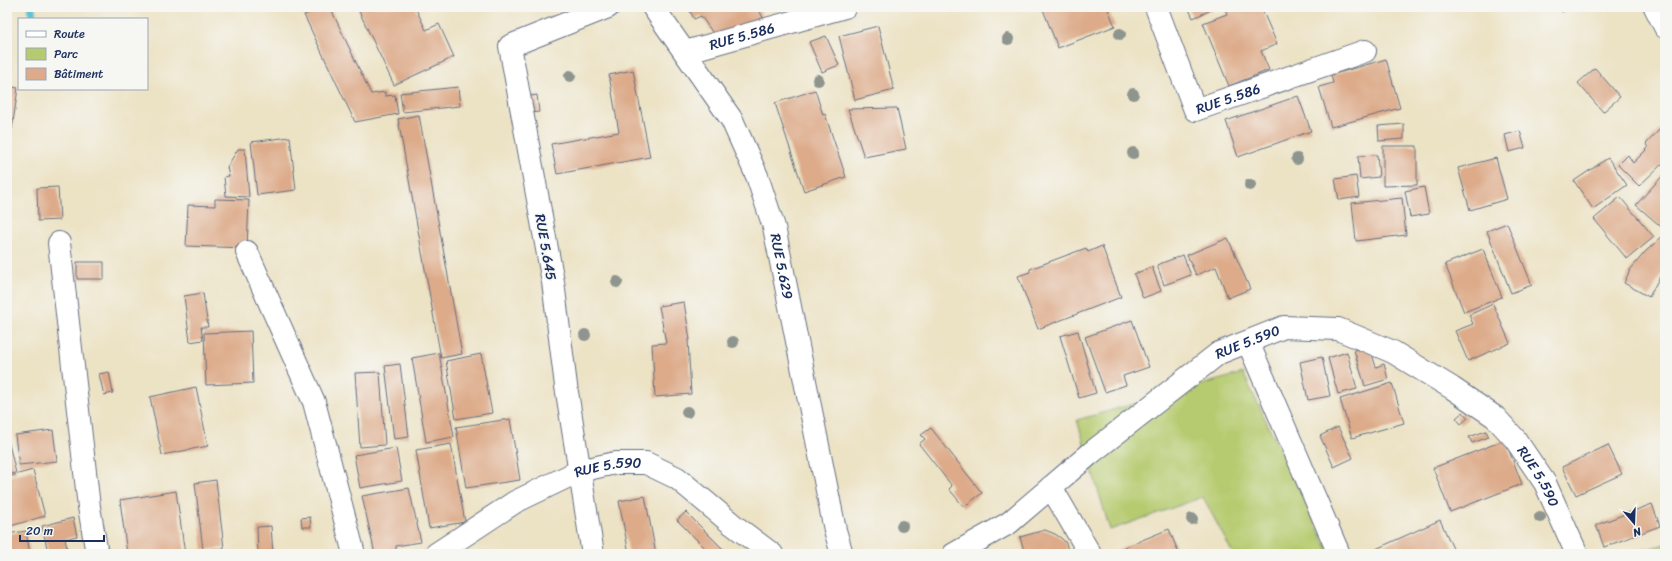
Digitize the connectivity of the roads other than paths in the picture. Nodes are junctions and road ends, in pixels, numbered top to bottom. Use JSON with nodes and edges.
{"nodes":[{"id":1,"x":608,"y":7,"type":"edge"},
{"id":2,"x":653,"y":7,"type":"edge"},
{"id":3,"x":845,"y":7,"type":"edge"},
{"id":4,"x":1156,"y":7,"type":"edge"},
{"id":5,"x":1655,"y":7,"type":"edge"},
{"id":6,"x":1665,"y":27,"type":"edge"},
{"id":7,"x":1365,"y":51,"type":"dead end"},
{"id":8,"x":685,"y":52,"type":"junction"},
{"id":9,"x":58,"y":243,"type":"dead end"},
{"id":10,"x":247,"y":252,"type":"dead end"},
{"id":11,"x":1248,"y":342,"type":"junction"},
{"id":12,"x":579,"y":471,"type":"junction"},
{"id":13,"x":1051,"y":487,"type":"junction"},
{"id":14,"x":97,"y":554,"type":"edge"},
{"id":15,"x":354,"y":554,"type":"edge"},
{"id":16,"x":436,"y":554,"type":"edge"},
{"id":17,"x":593,"y":554,"type":"edge"},
{"id":18,"x":772,"y":554,"type":"edge"},
{"id":19,"x":842,"y":554,"type":"edge"},
{"id":20,"x":954,"y":554,"type":"edge"},
{"id":21,"x":1090,"y":554,"type":"edge"},
{"id":22,"x":1339,"y":554,"type":"edge"},
{"id":23,"x":1577,"y":554,"type":"edge"}],
"edges":[{"from":1,"to":12,"type":"street","name":"RUE 5.645"},
{"from":2,"to":8,"type":"street","name":"RUE 5.629"},
{"from":3,"to":8,"type":"street","name":"RUE 5.586"},
{"from":4,"to":7,"type":"street","name":"RUE 5.586"},
{"from":5,"to":6,"type":"street"},
{"from":8,"to":19,"type":"street","name":"RUE 5.629"},
{"from":9,"to":14,"type":"street"},
{"from":10,"to":15,"type":"street"},
{"from":11,"to":13,"type":"street","name":"RUE 5.590"},
{"from":11,"to":22,"type":"street"},
{"from":11,"to":23,"type":"street","name":"RUE 5.590"},
{"from":12,"to":16,"type":"street","name":"RUE 5.590"},
{"from":12,"to":17,"type":"street","name":"RUE 5.645"},
{"from":12,"to":18,"type":"street","name":"RUE 5.590"},
{"from":13,"to":20,"type":"street","name":"RUE 5.590"},
{"from":13,"to":21,"type":"street"}]}
